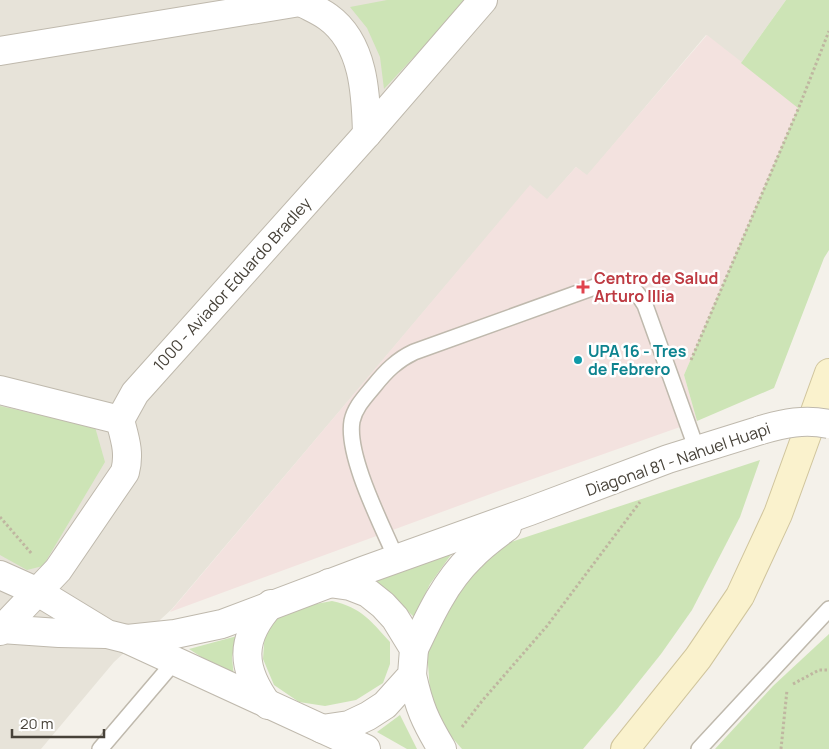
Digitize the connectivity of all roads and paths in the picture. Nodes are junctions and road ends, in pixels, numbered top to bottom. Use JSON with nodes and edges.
{"nodes":[{"id":1,"x":483,"y":0,"type":"edge"},
{"id":2,"x":307,"y":1,"type":"edge"},
{"id":3,"x":829,"y":31,"type":"edge"},
{"id":4,"x":0,"y":52,"type":"edge"},
{"id":5,"x":367,"y":134,"type":"junction"},
{"id":6,"x":688,"y":366,"type":"dead end"},
{"id":7,"x":829,"y":373,"type":"edge"},
{"id":8,"x":0,"y":390,"type":"edge"},
{"id":9,"x":120,"y":420,"type":"junction"},
{"id":10,"x":829,"y":424,"type":"edge"},
{"id":11,"x":697,"y":450,"type":"junction"},
{"id":12,"x":668,"y":459,"type":"junction"},
{"id":13,"x":530,"y":511,"type":"junction"},
{"id":14,"x":0,"y":517,"type":"edge"},
{"id":15,"x":396,"y":558,"type":"junction"},
{"id":16,"x":58,"y":570,"type":"junction"},
{"id":17,"x":0,"y":575,"type":"edge"},
{"id":18,"x":329,"y":583,"type":"junction"},
{"id":19,"x":38,"y":592,"type":"junction"},
{"id":20,"x":271,"y":604,"type":"junction"},
{"id":21,"x":829,"y":609,"type":"edge"},
{"id":22,"x":1,"y":630,"type":"edge"},
{"id":23,"x":117,"y":636,"type":"junction"},
{"id":24,"x":175,"y":661,"type":"junction"},
{"id":25,"x":413,"y":662,"type":"junction"},
{"id":26,"x":829,"y":670,"type":"edge"},
{"id":27,"x":268,"y":705,"type":"junction"},
{"id":28,"x":322,"y":728,"type":"junction"},
{"id":29,"x":461,"y":728,"type":"dead end"},
{"id":30,"x":100,"y":749,"type":"edge"},
{"id":31,"x":366,"y":749,"type":"edge"},
{"id":32,"x":442,"y":749,"type":"edge"},
{"id":33,"x":625,"y":749,"type":"edge"},
{"id":34,"x":699,"y":749,"type":"edge"},
{"id":35,"x":782,"y":749,"type":"edge"}],
"edges":[{"from":1,"to":5,"type":"street","name":"1000 - Aviador Eduardo Bradley"},
{"from":2,"to":4,"type":"street"},
{"from":2,"to":5,"type":"street"},
{"from":3,"to":6,"type":"path"},
{"from":5,"to":9,"type":"street","name":"1000 - Aviador Eduardo Bradley"},
{"from":7,"to":33,"type":"main road"},
{"from":8,"to":9,"type":"street"},
{"from":9,"to":16,"type":"street"},
{"from":10,"to":11,"type":"street","name":"Diagonal 81 - Nahuel Huapi","bridge":true},
{"from":11,"to":12,"type":"street","name":"Diagonal 81 - Nahuel Huapi"},
{"from":11,"to":15,"type":"lane"},
{"from":12,"to":13,"type":"street","name":"Diagonal 81 - Nahuel Huapi"},
{"from":12,"to":29,"type":"path"},
{"from":13,"to":15,"type":"street","name":"Diagonal 81 - Nahuel Huapi"},
{"from":13,"to":25,"type":"street","name":"Diagonal 81 - Nahuel Huapi"},
{"from":14,"to":16,"type":"path"},
{"from":15,"to":18,"type":"street","name":"Diagonal 81 - Nahuel Huapi"},
{"from":16,"to":19,"type":"street"},
{"from":17,"to":19,"type":"street"},
{"from":18,"to":20,"type":"street"},
{"from":18,"to":25,"type":"street"},
{"from":19,"to":22,"type":"street"},
{"from":19,"to":23,"type":"street"},
{"from":20,"to":23,"type":"street"},
{"from":20,"to":27,"type":"street"},
{"from":21,"to":34,"type":"lane"},
{"from":22,"to":23,"type":"street"},
{"from":23,"to":24,"type":"street"},
{"from":24,"to":27,"type":"street"},
{"from":24,"to":30,"type":"lane"},
{"from":25,"to":28,"type":"street"},
{"from":25,"to":32,"type":"street"},
{"from":26,"to":35,"type":"path"},
{"from":27,"to":28,"type":"street"},
{"from":28,"to":31,"type":"street"}]}
